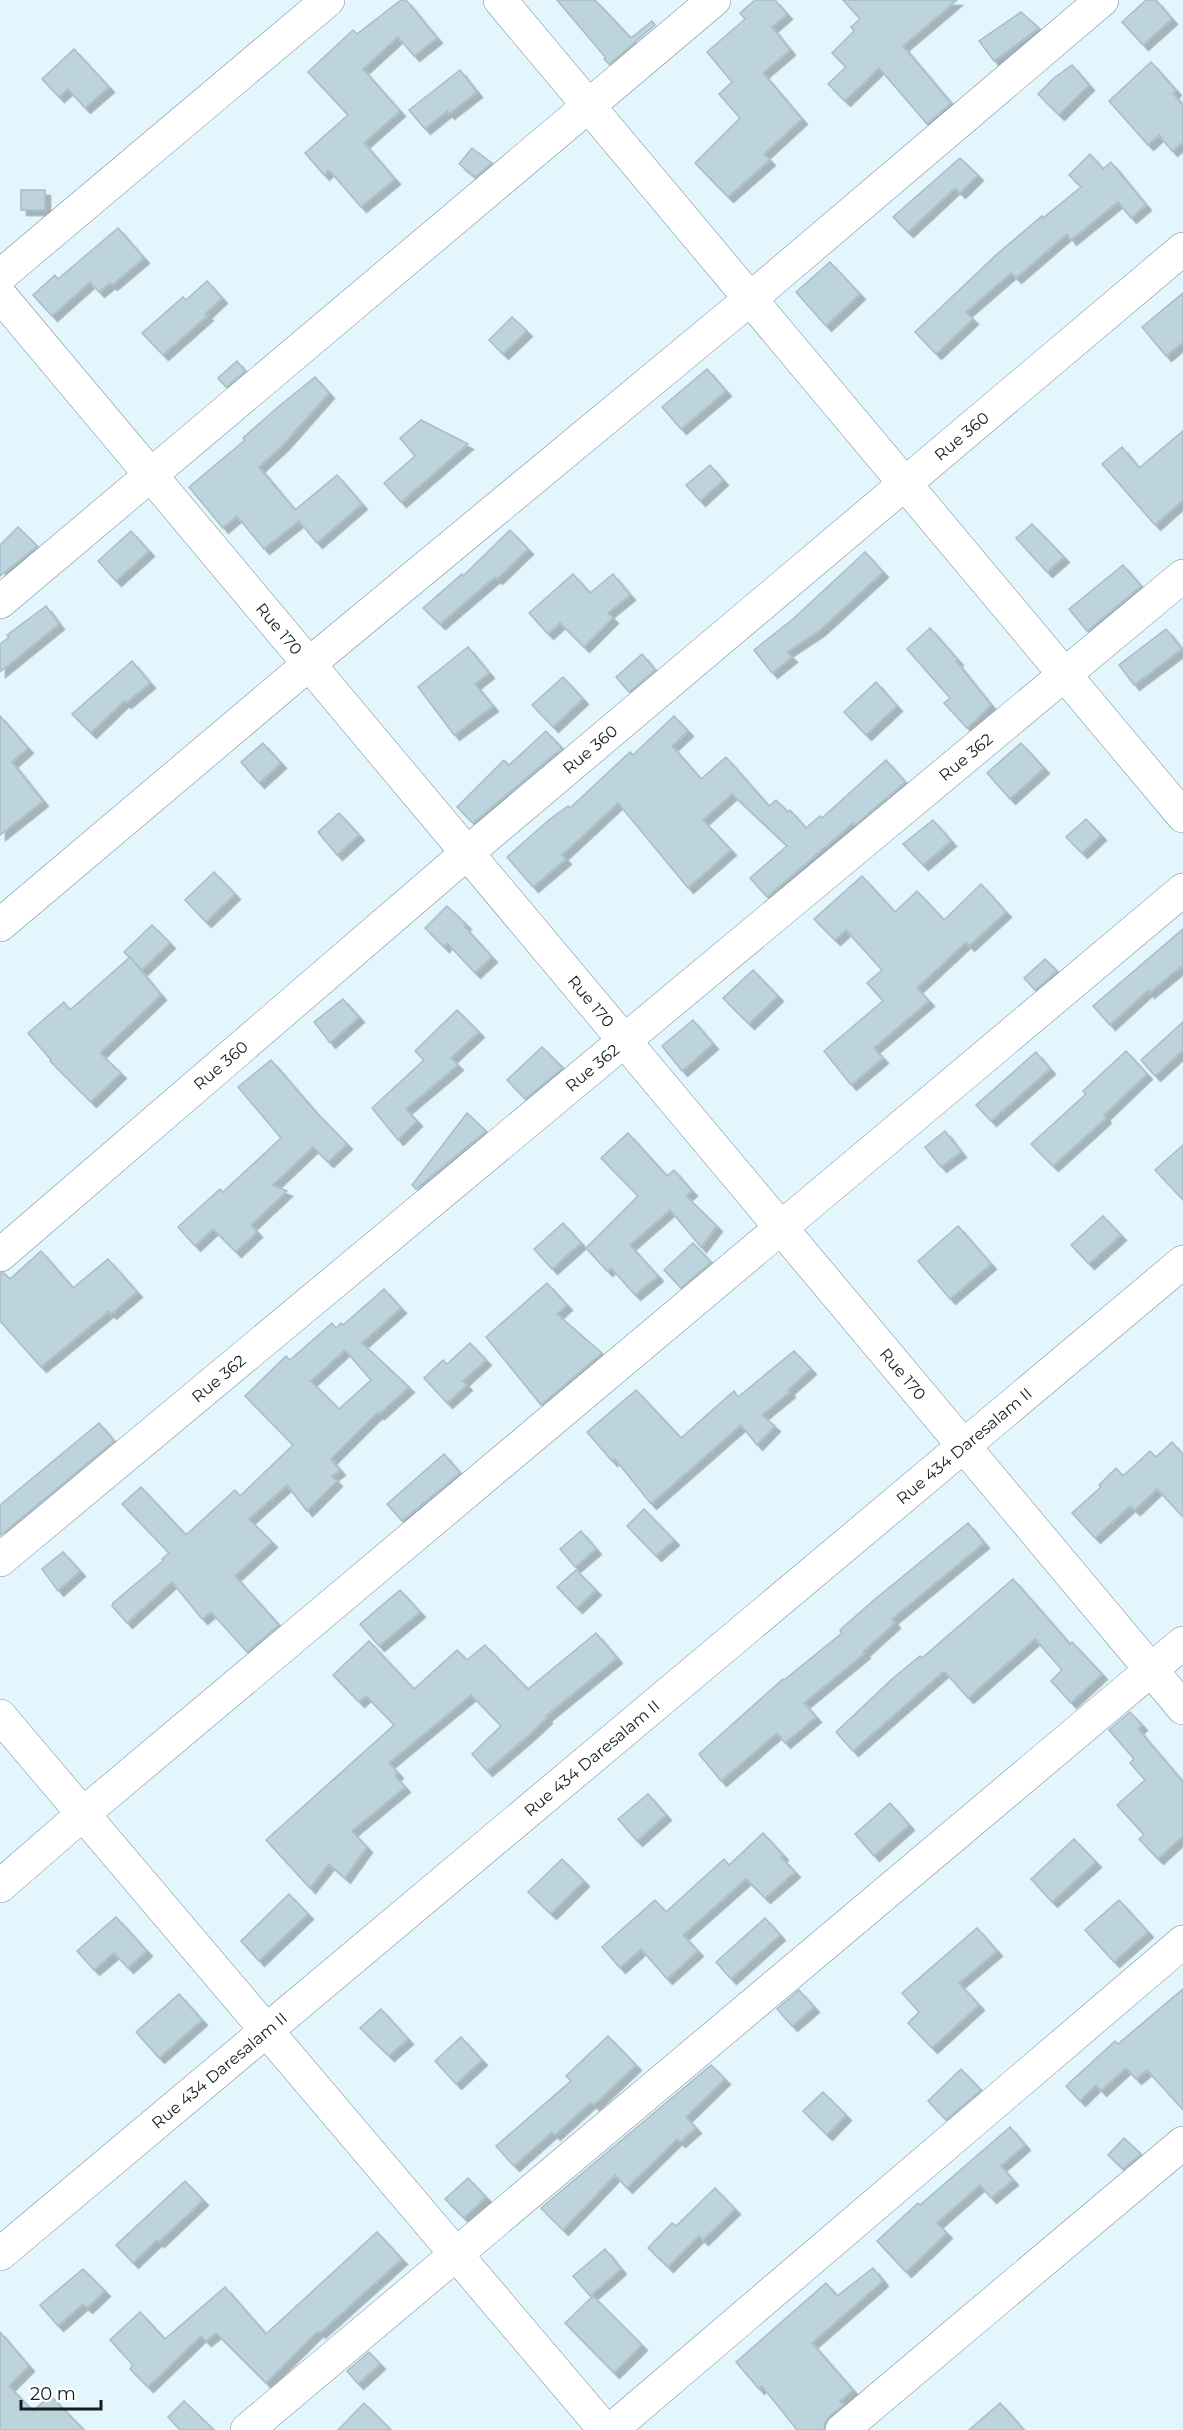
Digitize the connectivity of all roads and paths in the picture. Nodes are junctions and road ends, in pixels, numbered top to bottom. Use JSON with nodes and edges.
{"nodes":[{"id":1,"x":328,"y":0,"type":"edge"},
{"id":2,"x":500,"y":0,"type":"edge"},
{"id":3,"x":714,"y":0,"type":"edge"},
{"id":4,"x":1102,"y":0,"type":"edge"},
{"id":5,"x":589,"y":106,"type":"junction"},
{"id":6,"x":1183,"y":249,"type":"edge"},
{"id":7,"x":0,"y":276,"type":"edge"},
{"id":8,"x":0,"y":295,"type":"edge"},
{"id":9,"x":750,"y":299,"type":"junction"},
{"id":10,"x":151,"y":475,"type":"junction"},
{"id":11,"x":905,"y":483,"type":"junction"},
{"id":12,"x":1183,"y":576,"type":"edge"},
{"id":13,"x":0,"y":602,"type":"edge"},
{"id":14,"x":309,"y":664,"type":"junction"},
{"id":15,"x":1065,"y":674,"type":"junction"},
{"id":16,"x":1183,"y":816,"type":"edge"},
{"id":17,"x":467,"y":853,"type":"junction"},
{"id":18,"x":1183,"y":890,"type":"edge"},
{"id":19,"x":0,"y":925,"type":"edge"},
{"id":20,"x":624,"y":1041,"type":"junction"},
{"id":21,"x":781,"y":1227,"type":"junction"},
{"id":22,"x":0,"y":1256,"type":"edge"},
{"id":23,"x":1183,"y":1262,"type":"edge"},
{"id":24,"x":963,"y":1446,"type":"junction"},
{"id":25,"x":0,"y":1560,"type":"edge"},
{"id":26,"x":1183,"y":1643,"type":"edge"},
{"id":27,"x":1151,"y":1670,"type":"junction"},
{"id":28,"x":1183,"y":1708,"type":"edge"},
{"id":29,"x":0,"y":1716,"type":"edge"},
{"id":30,"x":83,"y":1814,"type":"junction"},
{"id":31,"x":0,"y":1886,"type":"edge"},
{"id":32,"x":1183,"y":1942,"type":"edge"},
{"id":33,"x":267,"y":2031,"type":"junction"},
{"id":34,"x":1183,"y":2143,"type":"edge"},
{"id":35,"x":0,"y":2254,"type":"edge"},
{"id":36,"x":456,"y":2254,"type":"junction"},
{"id":37,"x":247,"y":2430,"type":"edge"},
{"id":38,"x":605,"y":2430,"type":"edge"},
{"id":39,"x":611,"y":2430,"type":"edge"},
{"id":40,"x":842,"y":2430,"type":"edge"}],
"edges":[{"from":1,"to":7,"type":"street"},
{"from":2,"to":5,"type":"street"},
{"from":3,"to":5,"type":"street"},
{"from":4,"to":9,"type":"street"},
{"from":5,"to":9,"type":"street"},
{"from":5,"to":10,"type":"street"},
{"from":6,"to":11,"type":"street","name":"Rue 360"},
{"from":8,"to":10,"type":"street","name":"Rue 170"},
{"from":9,"to":11,"type":"street"},
{"from":9,"to":14,"type":"street"},
{"from":10,"to":13,"type":"street"},
{"from":10,"to":14,"type":"street","name":"Rue 170"},
{"from":11,"to":15,"type":"street"},
{"from":11,"to":17,"type":"street","name":"Rue 360"},
{"from":12,"to":15,"type":"street","name":"Rue 362"},
{"from":14,"to":17,"type":"street","name":"Rue 170"},
{"from":14,"to":19,"type":"street"},
{"from":15,"to":16,"type":"street"},
{"from":15,"to":20,"type":"street","name":"Rue 362"},
{"from":17,"to":20,"type":"street","name":"Rue 170"},
{"from":17,"to":22,"type":"street","name":"Rue 360"},
{"from":18,"to":21,"type":"street"},
{"from":20,"to":21,"type":"street","name":"Rue 170"},
{"from":20,"to":25,"type":"street","name":"Rue 362"},
{"from":21,"to":24,"type":"street","name":"Rue 170"},
{"from":21,"to":30,"type":"street"},
{"from":23,"to":24,"type":"street","name":"Rue 434 Daresalam II"},
{"from":24,"to":27,"type":"street","name":"Rue 170"},
{"from":24,"to":33,"type":"street","name":"Rue 434 Daresalam II"},
{"from":26,"to":27,"type":"street"},
{"from":27,"to":28,"type":"street","name":"Rue 170"},
{"from":27,"to":36,"type":"street"},
{"from":29,"to":30,"type":"street"},
{"from":30,"to":31,"type":"street"},
{"from":30,"to":33,"type":"street"},
{"from":32,"to":39,"type":"street"},
{"from":33,"to":35,"type":"street","name":"Rue 434 Daresalam II"},
{"from":33,"to":36,"type":"street"},
{"from":34,"to":40,"type":"street"},
{"from":36,"to":37,"type":"street"},
{"from":36,"to":38,"type":"street"}]}
